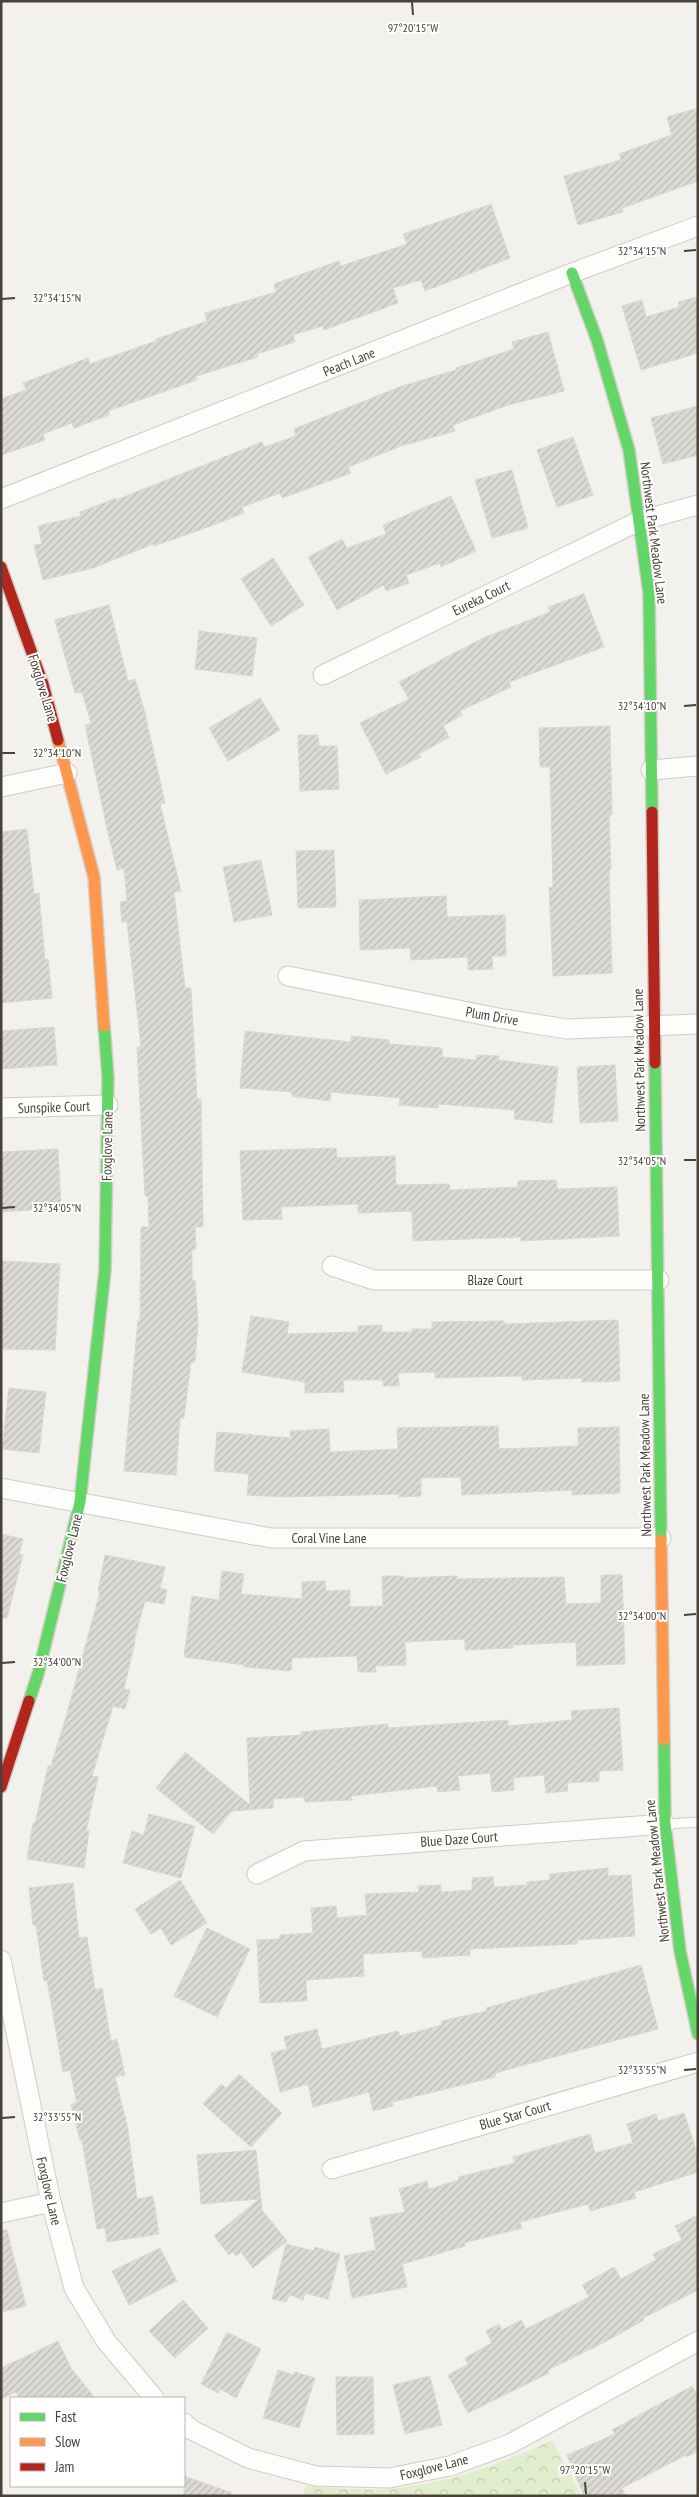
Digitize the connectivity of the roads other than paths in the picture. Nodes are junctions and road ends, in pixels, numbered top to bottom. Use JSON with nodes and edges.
{"nodes":[{"id":1,"x":698,"y":226,"type":"edge"},
{"id":2,"x":572,"y":273,"type":"junction"},
{"id":3,"x":1,"y":499,"type":"edge"},
{"id":4,"x":698,"y":505,"type":"edge"},
{"id":5,"x":639,"y":521,"type":"junction"},
{"id":6,"x":1,"y":567,"type":"edge"},
{"id":7,"x":323,"y":675,"type":"dead end"},
{"id":8,"x":698,"y":766,"type":"edge"},
{"id":9,"x":651,"y":770,"type":"junction"},
{"id":10,"x":67,"y":773,"type":"junction"},
{"id":11,"x":1,"y":787,"type":"edge"},
{"id":12,"x":288,"y":976,"type":"dead end"},
{"id":13,"x":698,"y":1024,"type":"edge"},
{"id":14,"x":653,"y":1026,"type":"junction"},
{"id":15,"x":108,"y":1105,"type":"junction"},
{"id":16,"x":1,"y":1108,"type":"edge"},
{"id":17,"x":332,"y":1266,"type":"dead end"},
{"id":18,"x":659,"y":1280,"type":"junction"},
{"id":19,"x":1,"y":1488,"type":"edge"},
{"id":20,"x":80,"y":1502,"type":"junction"},
{"id":21,"x":661,"y":1538,"type":"junction"},
{"id":22,"x":1,"y":1787,"type":"edge"},
{"id":23,"x":698,"y":1822,"type":"edge"},
{"id":24,"x":665,"y":1824,"type":"junction"},
{"id":25,"x":257,"y":1874,"type":"dead end"},
{"id":26,"x":1,"y":1960,"type":"edge"},
{"id":27,"x":698,"y":2034,"type":"edge"},
{"id":28,"x":698,"y":2062,"type":"edge"},
{"id":29,"x":332,"y":2169,"type":"dead end"},
{"id":30,"x":51,"y":2202,"type":"junction"},
{"id":31,"x":1,"y":2213,"type":"edge"},
{"id":32,"x":698,"y":2341,"type":"edge"},
{"id":33,"x":153,"y":2397,"type":"edge"},
{"id":34,"x":185,"y":2424,"type":"edge"}],
"edges":[{"from":1,"to":2,"type":"street","name":"Peach Lane"},
{"from":2,"to":3,"type":"street","name":"Peach Lane"},
{"from":2,"to":5,"type":"street","name":"Northwest Park Meadow Lane"},
{"from":4,"to":5,"type":"street","name":"Eureka Court"},
{"from":5,"to":7,"type":"street","name":"Eureka Court"},
{"from":5,"to":9,"type":"street","name":"Northwest Park Meadow Lane"},
{"from":6,"to":10,"type":"street","name":"Foxglove Lane"},
{"from":8,"to":9,"type":"street"},
{"from":9,"to":14,"type":"street","name":"Northwest Park Meadow Lane"},
{"from":10,"to":11,"type":"street"},
{"from":10,"to":15,"type":"street","name":"Foxglove Lane"},
{"from":12,"to":14,"type":"street","name":"Plum Drive"},
{"from":13,"to":14,"type":"street","name":"Plum Drive"},
{"from":14,"to":18,"type":"street","name":"Northwest Park Meadow Lane"},
{"from":15,"to":16,"type":"street","name":"Sunspike Court"},
{"from":15,"to":20,"type":"street","name":"Foxglove Lane"},
{"from":17,"to":18,"type":"street","name":"Blaze Court"},
{"from":18,"to":21,"type":"street","name":"Northwest Park Meadow Lane"},
{"from":19,"to":20,"type":"street","name":"Coral Vine Lane"},
{"from":20,"to":21,"type":"street","name":"Coral Vine Lane"},
{"from":20,"to":22,"type":"street","name":"Foxglove Lane"},
{"from":21,"to":24,"type":"street","name":"Northwest Park Meadow Lane"},
{"from":23,"to":24,"type":"lane"},
{"from":24,"to":25,"type":"street","name":"Blue Daze Court"},
{"from":24,"to":27,"type":"street","name":"Northwest Park Meadow Lane"},
{"from":26,"to":30,"type":"street","name":"Foxglove Lane"},
{"from":28,"to":29,"type":"street","name":"Blue Star Court"},
{"from":30,"to":31,"type":"street"},
{"from":30,"to":33,"type":"street","name":"Foxglove Lane"},
{"from":32,"to":34,"type":"street","name":"Foxglove Lane"}]}
